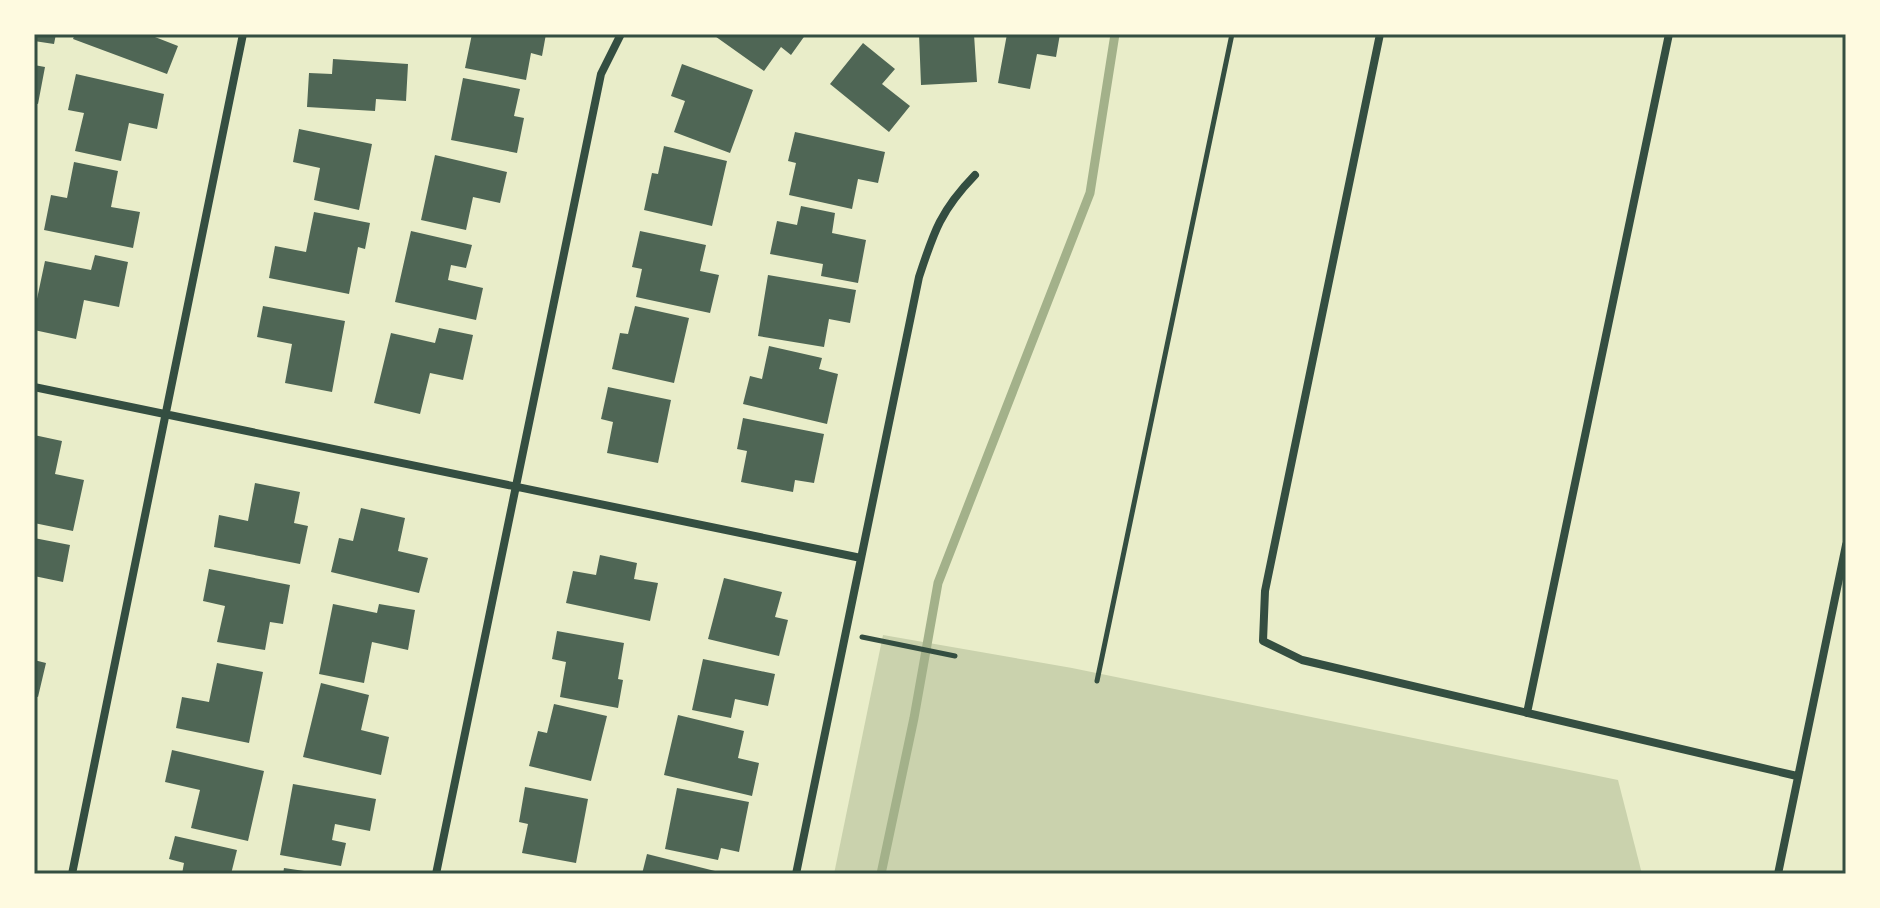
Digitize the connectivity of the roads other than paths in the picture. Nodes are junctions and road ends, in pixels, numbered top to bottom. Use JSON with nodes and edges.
{"nodes":[{"id":1,"x":243,"y":34,"type":"edge"},
{"id":2,"x":621,"y":34,"type":"edge"},
{"id":3,"x":1380,"y":34,"type":"edge"},
{"id":4,"x":1669,"y":34,"type":"edge"},
{"id":5,"x":975,"y":175,"type":"dead end"},
{"id":6,"x":34,"y":387,"type":"edge"},
{"id":7,"x":165,"y":415,"type":"junction"},
{"id":8,"x":516,"y":487,"type":"junction"},
{"id":9,"x":1846,"y":545,"type":"edge"},
{"id":10,"x":861,"y":558,"type":"junction"},
{"id":11,"x":1527,"y":713,"type":"junction"},
{"id":12,"x":1797,"y":776,"type":"junction"},
{"id":13,"x":72,"y":874,"type":"edge"},
{"id":14,"x":436,"y":874,"type":"edge"},
{"id":15,"x":796,"y":874,"type":"edge"},
{"id":16,"x":1778,"y":874,"type":"edge"}],
"edges":[{"from":1,"to":7,"type":"street"},
{"from":2,"to":8,"type":"street"},
{"from":3,"to":11,"type":"street"},
{"from":4,"to":11,"type":"street"},
{"from":5,"to":10,"type":"street"},
{"from":6,"to":7,"type":"street"},
{"from":7,"to":8,"type":"street"},
{"from":7,"to":13,"type":"street"},
{"from":8,"to":10,"type":"street"},
{"from":8,"to":14,"type":"street"},
{"from":9,"to":12,"type":"street"},
{"from":10,"to":15,"type":"street"},
{"from":11,"to":12,"type":"street"},
{"from":12,"to":16,"type":"street"}]}
